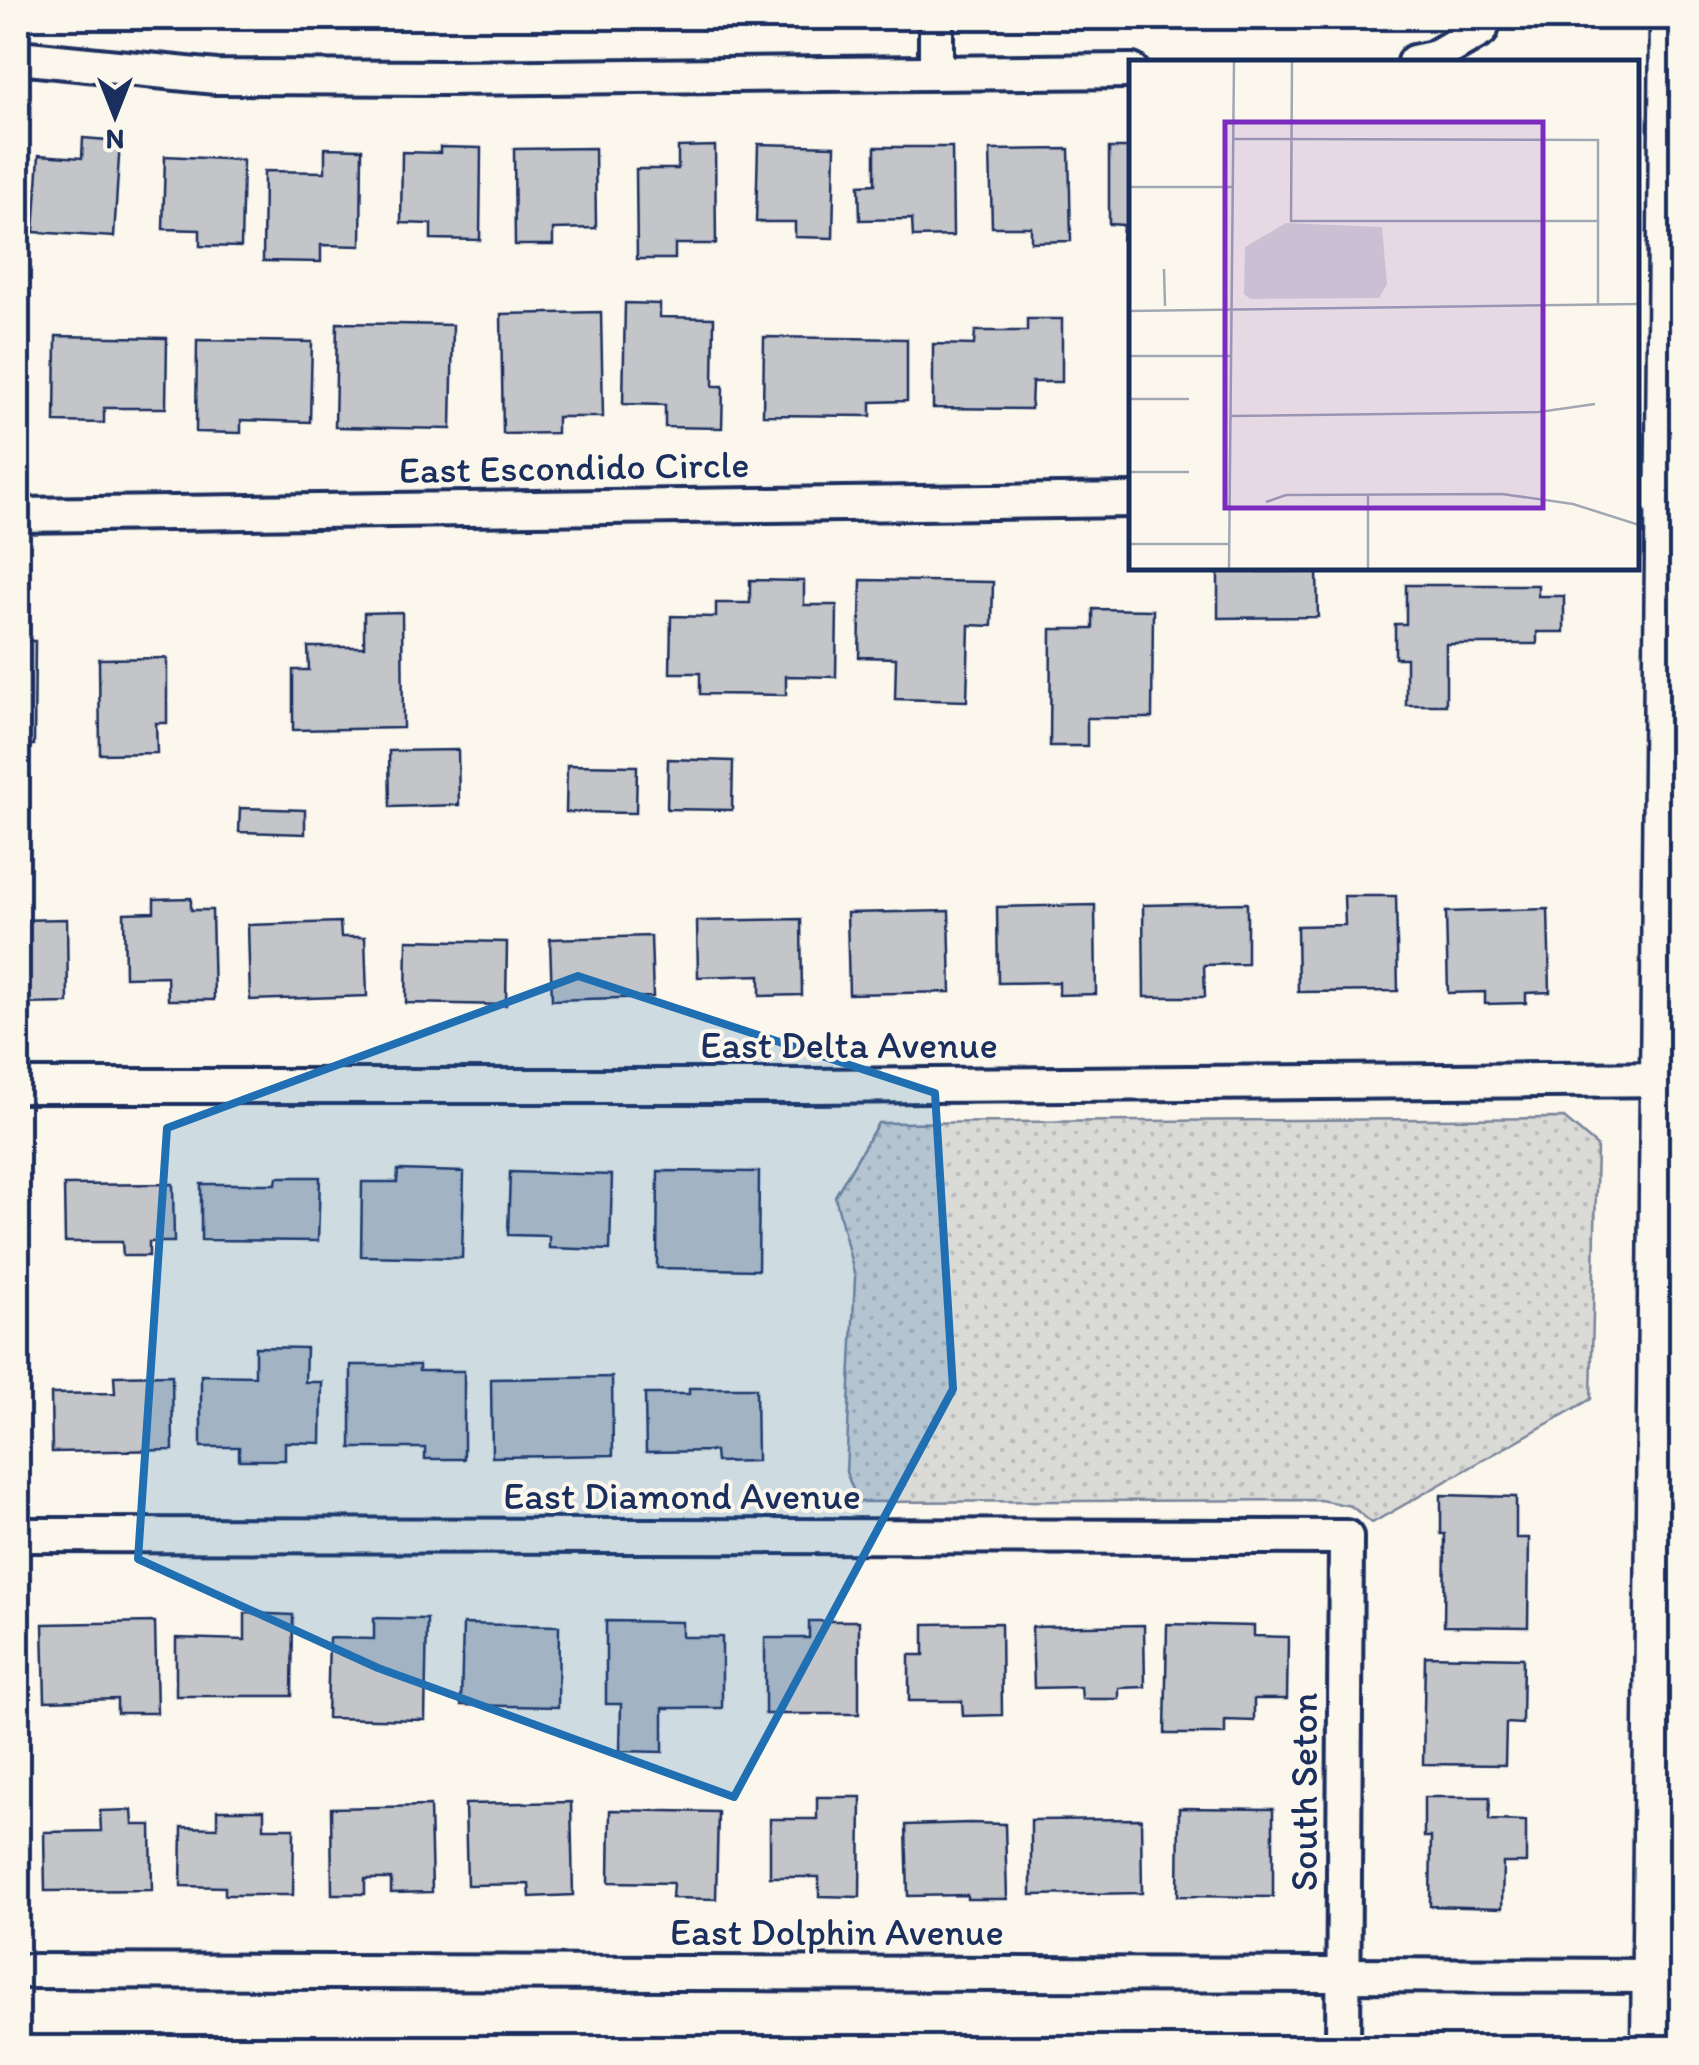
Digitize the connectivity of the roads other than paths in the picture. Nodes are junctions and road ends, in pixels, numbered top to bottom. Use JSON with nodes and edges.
{"nodes":[{"id":1,"x":936,"y":18,"type":"edge"},
{"id":2,"x":1675,"y":18,"type":"edge"},
{"id":3,"x":1481,"y":30,"type":"dead end"},
{"id":4,"x":18,"y":57,"type":"edge"},
{"id":5,"x":1424,"y":60,"type":"edge"},
{"id":6,"x":936,"y":70,"type":"junction"},
{"id":7,"x":1129,"y":70,"type":"edge"},
{"id":8,"x":1654,"y":493,"type":"edge"},
{"id":9,"x":1129,"y":500,"type":"edge"},
{"id":10,"x":18,"y":515,"type":"edge"},
{"id":11,"x":1673,"y":1080,"type":"edge"},
{"id":12,"x":18,"y":1086,"type":"edge"},
{"id":13,"x":18,"y":1535,"type":"edge"},
{"id":14,"x":1346,"y":1536,"type":"joint"},
{"id":15,"x":1671,"y":1717,"type":"edge"},
{"id":16,"x":18,"y":1970,"type":"edge"},
{"id":17,"x":1344,"y":1973,"type":"junction"},
{"id":18,"x":1657,"y":1976,"type":"junction"},
{"id":19,"x":1343,"y":2048,"type":"edge"},
{"id":20,"x":1656,"y":2048,"type":"edge"}],
"edges":[{"from":1,"to":6,"type":"street"},
{"from":2,"to":8,"type":"main road"},
{"from":3,"to":5,"type":"street"},
{"from":4,"to":6,"type":"street"},
{"from":6,"to":7,"type":"street"},
{"from":8,"to":11,"type":"main road"},
{"from":9,"to":10,"type":"street","name":"East Escondido Circle"},
{"from":11,"to":12,"type":"street","name":"East Delta Avenue"},
{"from":11,"to":15,"type":"main road"},
{"from":13,"to":14,"type":"street","name":"East Diamond Avenue"},
{"from":14,"to":17,"type":"street","name":"South Seton"},
{"from":15,"to":18,"type":"main road"},
{"from":16,"to":17,"type":"street","name":"East Dolphin Avenue"},
{"from":17,"to":18,"type":"street","name":"East Dolphin Avenue"},
{"from":17,"to":19,"type":"street","name":"South Seton"},
{"from":18,"to":20,"type":"main road"}]}
